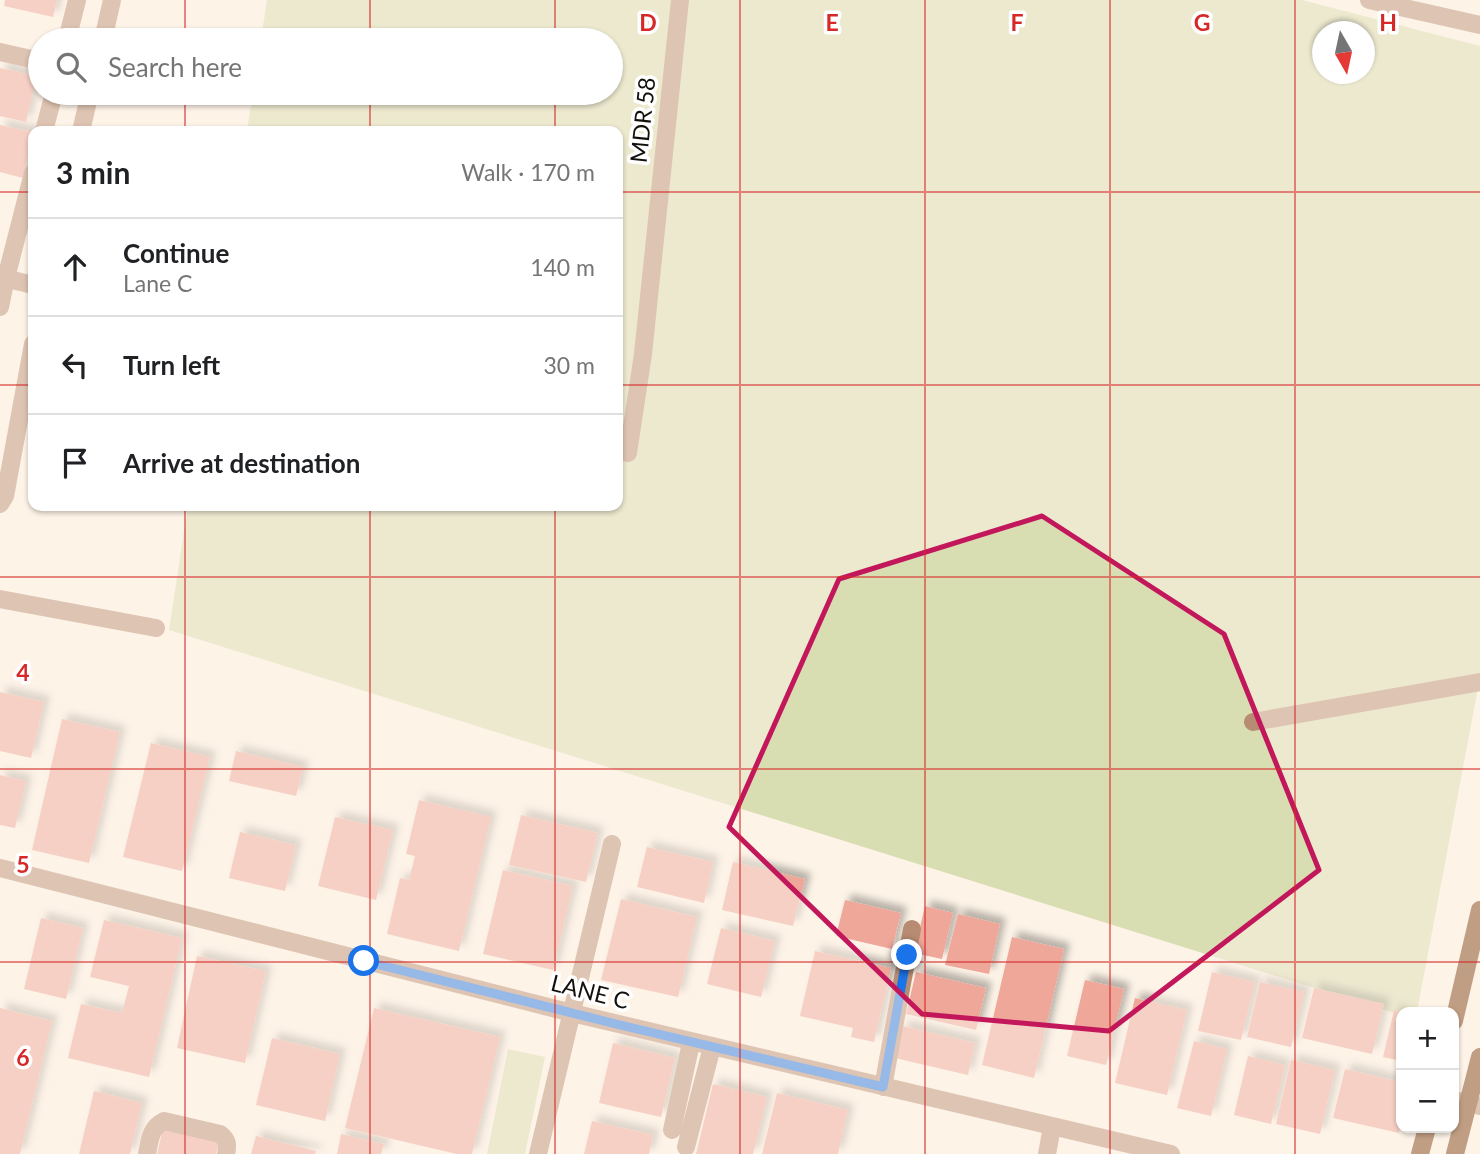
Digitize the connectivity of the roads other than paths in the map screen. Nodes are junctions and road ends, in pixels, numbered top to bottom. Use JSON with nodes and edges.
{"nodes":[{"id":1,"x":77,"y":0,"type":"edge"},
{"id":2,"x":112,"y":0,"type":"edge"},
{"id":3,"x":680,"y":0,"type":"edge"},
{"id":4,"x":1369,"y":0,"type":"edge"},
{"id":5,"x":1480,"y":25,"type":"edge"},
{"id":6,"x":70,"y":28,"type":"edge"},
{"id":7,"x":106,"y":28,"type":"edge"},
{"id":8,"x":0,"y":52,"type":"edge"},
{"id":9,"x":28,"y":58,"type":"edge"},
{"id":10,"x":51,"y":105,"type":"edge"},
{"id":11,"x":87,"y":105,"type":"edge"},
{"id":12,"x":45,"y":126,"type":"edge"},
{"id":13,"x":82,"y":126,"type":"edge"},
{"id":14,"x":28,"y":190,"type":"edge"},
{"id":15,"x":3,"y":278,"type":"edge"},
{"id":16,"x":28,"y":284,"type":"edge"},
{"id":17,"x":0,"y":307,"type":"edge"},
{"id":18,"x":28,"y":369,"type":"edge"},
{"id":19,"x":628,"y":453,"type":"dead end"},
{"id":20,"x":2,"y":498,"type":"edge"},
{"id":21,"x":0,"y":599,"type":"edge"},
{"id":22,"x":156,"y":628,"type":"dead end"},
{"id":23,"x":1480,"y":682,"type":"edge"},
{"id":24,"x":1253,"y":722,"type":"dead end"},
{"id":25,"x":612,"y":844,"type":"dead end"},
{"id":26,"x":0,"y":868,"type":"edge"},
{"id":27,"x":1480,"y":910,"type":"edge"},
{"id":28,"x":912,"y":929,"type":"dead end"},
{"id":29,"x":1457,"y":1007,"type":"edge"},
{"id":30,"x":572,"y":1013,"type":"junction"},
{"id":31,"x":691,"y":1042,"type":"junction"},
{"id":32,"x":712,"y":1047,"type":"junction"},
{"id":33,"x":1480,"y":1057,"type":"edge"},
{"id":34,"x":883,"y":1087,"type":"junction"},
{"id":35,"x":1468,"y":1103,"type":"edge"},
{"id":36,"x":1052,"y":1126,"type":"junction"},
{"id":37,"x":672,"y":1130,"type":"dead end"},
{"id":38,"x":1426,"y":1133,"type":"edge"},
{"id":39,"x":686,"y":1147,"type":"dead end"},
{"id":40,"x":1109,"y":1147,"type":"edge"},
{"id":41,"x":1129,"y":1149,"type":"edge"},
{"id":42,"x":147,"y":1154,"type":"edge"},
{"id":43,"x":226,"y":1154,"type":"edge"},
{"id":44,"x":538,"y":1154,"type":"edge"},
{"id":45,"x":1047,"y":1154,"type":"edge"},
{"id":46,"x":1171,"y":1154,"type":"edge"},
{"id":47,"x":1420,"y":1154,"type":"edge"},
{"id":48,"x":1455,"y":1154,"type":"edge"}],
"edges":[{"from":1,"to":6,"type":"street"},
{"from":2,"to":7,"type":"street"},
{"from":3,"to":19,"type":"street","name":"MDR 58"},
{"from":4,"to":5,"type":"street"},
{"from":8,"to":9,"type":"street"},
{"from":10,"to":12,"type":"street"},
{"from":11,"to":13,"type":"street"},
{"from":14,"to":15,"type":"street"},
{"from":15,"to":16,"type":"street"},
{"from":15,"to":17,"type":"street"},
{"from":18,"to":20,"type":"street"},
{"from":21,"to":22,"type":"street"},
{"from":23,"to":24,"type":"street"},
{"from":25,"to":30,"type":"street"},
{"from":26,"to":30,"type":"street","name":"LANE C"},
{"from":27,"to":29,"type":"main road"},
{"from":28,"to":34,"type":"street"},
{"from":30,"to":31,"type":"street","name":"LANE C"},
{"from":30,"to":44,"type":"street"},
{"from":31,"to":32,"type":"street","name":"LANE C"},
{"from":31,"to":37,"type":"street"},
{"from":32,"to":34,"type":"street","name":"LANE C"},
{"from":32,"to":39,"type":"street"},
{"from":33,"to":35,"type":"main road"},
{"from":34,"to":36,"type":"street","name":"LANE C"},
{"from":35,"to":48,"type":"main road"},
{"from":36,"to":40,"type":"street","name":"LANE C"},
{"from":36,"to":45,"type":"street"},
{"from":38,"to":47,"type":"main road"},
{"from":40,"to":41,"type":"street","name":"LANE C"},
{"from":41,"to":46,"type":"street","name":"LANE C"},
{"from":42,"to":43,"type":"street"}]}
